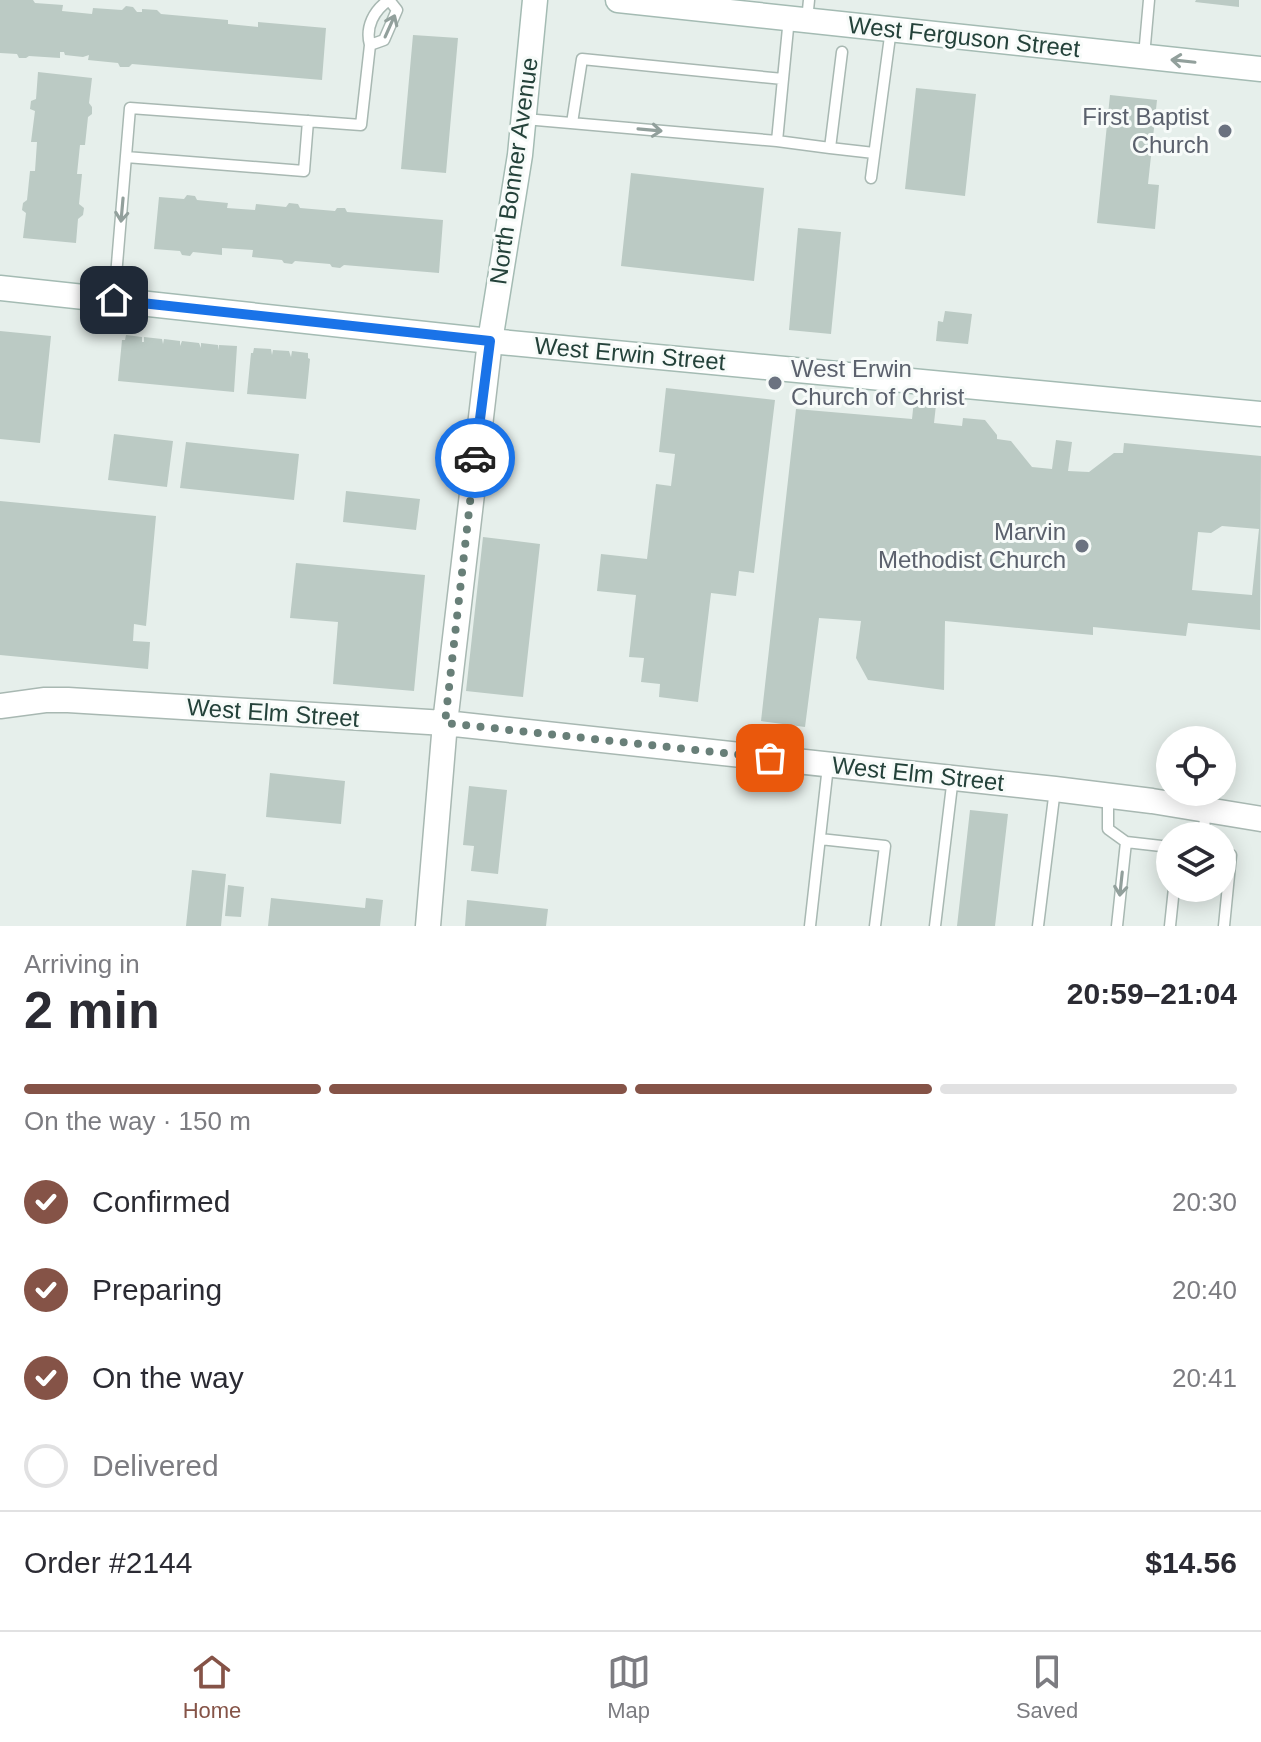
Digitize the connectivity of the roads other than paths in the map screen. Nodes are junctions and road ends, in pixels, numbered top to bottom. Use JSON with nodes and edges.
{"nodes":[{"id":1,"x":535,"y":0,"type":"edge"},
{"id":2,"x":618,"y":0,"type":"edge"},
{"id":3,"x":1148,"y":0,"type":"edge"},
{"id":4,"x":802,"y":13,"type":"edge"},
{"id":5,"x":891,"y":29,"type":"junction"},
{"id":6,"x":370,"y":45,"type":"dead end"},
{"id":7,"x":842,"y":52,"type":"dead end"},
{"id":8,"x":1144,"y":56,"type":"junction"},
{"id":9,"x":1261,"y":69,"type":"edge"},
{"id":10,"x":783,"y":79,"type":"junction"},
{"id":11,"x":523,"y":119,"type":"junction"},
{"id":12,"x":308,"y":121,"type":"junction"},
{"id":13,"x":572,"y":123,"type":"junction"},
{"id":14,"x":777,"y":141,"type":"junction"},
{"id":15,"x":830,"y":148,"type":"junction"},
{"id":16,"x":874,"y":153,"type":"junction"},
{"id":17,"x":126,"y":157,"type":"junction"},
{"id":18,"x":871,"y":178,"type":"dead end"},
{"id":19,"x":0,"y":288,"type":"edge"},
{"id":20,"x":114,"y":300,"type":"junction"},
{"id":21,"x":490,"y":341,"type":"junction"},
{"id":22,"x":1261,"y":414,"type":"edge"},
{"id":23,"x":0,"y":706,"type":"edge"},
{"id":24,"x":445,"y":723,"type":"junction"},
{"id":25,"x":829,"y":764,"type":"junction"},
{"id":26,"x":953,"y":777,"type":"junction"},
{"id":27,"x":1055,"y":789,"type":"junction"},
{"id":28,"x":1108,"y":795,"type":"junction"},
{"id":29,"x":1206,"y":810,"type":"junction"},
{"id":30,"x":1261,"y":819,"type":"edge"},
{"id":31,"x":1205,"y":822,"type":"edge"},
{"id":32,"x":820,"y":839,"type":"junction"},
{"id":33,"x":1126,"y":842,"type":"junction"},
{"id":34,"x":1156,"y":845,"type":"edge"},
{"id":35,"x":1173,"y":902,"type":"edge"},
{"id":36,"x":1225,"y":902,"type":"edge"},
{"id":37,"x":428,"y":926,"type":"edge"},
{"id":38,"x":810,"y":926,"type":"edge"},
{"id":39,"x":875,"y":926,"type":"edge"},
{"id":40,"x":935,"y":926,"type":"edge"},
{"id":41,"x":1038,"y":926,"type":"edge"},
{"id":42,"x":1117,"y":926,"type":"edge"},
{"id":43,"x":1170,"y":926,"type":"edge"},
{"id":44,"x":1224,"y":926,"type":"edge"}],
"edges":[{"from":1,"to":11,"type":"main road","name":"North Bonner Avenue"},
{"from":2,"to":4,"type":"main road","name":"West Ferguson Street"},
{"from":3,"to":8,"type":"lane"},
{"from":4,"to":5,"type":"main road","name":"West Ferguson Street"},
{"from":4,"to":10,"type":"lane"},
{"from":5,"to":8,"type":"main road","name":"West Ferguson Street"},
{"from":5,"to":16,"type":"lane"},
{"from":6,"to":12,"type":"lane"},
{"from":7,"to":15,"type":"lane"},
{"from":9,"to":8,"type":"main road","name":"West Ferguson Street","one_way":true},
{"from":10,"to":13,"type":"lane"},
{"from":10,"to":14,"type":"lane"},
{"from":11,"to":13,"type":"lane"},
{"from":11,"to":21,"type":"main road","name":"North Bonner Avenue"},
{"from":12,"to":17,"type":"lane"},
{"from":12,"to":17,"type":"lane"},
{"from":13,"to":14,"type":"lane","one_way":true},
{"from":14,"to":15,"type":"lane"},
{"from":15,"to":16,"type":"lane"},
{"from":16,"to":18,"type":"lane"},
{"from":17,"to":20,"type":"lane","one_way":true},
{"from":19,"to":20,"type":"main road","name":"West Erwin Street"},
{"from":20,"to":21,"type":"main road","name":"West Erwin Street"},
{"from":21,"to":22,"type":"main road","name":"West Erwin Street"},
{"from":21,"to":24,"type":"main road","name":"North Bonner Avenue"},
{"from":23,"to":24,"type":"main road","name":"West Elm Street"},
{"from":24,"to":25,"type":"main road","name":"West Elm Street"},
{"from":24,"to":37,"type":"main road","name":"North Bonner Avenue"},
{"from":25,"to":26,"type":"main road","name":"West Elm Street"},
{"from":25,"to":32,"type":"lane"},
{"from":26,"to":27,"type":"main road","name":"West Elm Street"},
{"from":26,"to":40,"type":"lane"},
{"from":27,"to":28,"type":"main road","name":"West Elm Street"},
{"from":27,"to":41,"type":"lane"},
{"from":28,"to":29,"type":"main road","name":"West Elm Street"},
{"from":28,"to":33,"type":"lane"},
{"from":29,"to":30,"type":"main road","name":"West Elm Street"},
{"from":29,"to":31,"type":"lane"},
{"from":32,"to":38,"type":"lane"},
{"from":32,"to":39,"type":"lane"},
{"from":33,"to":34,"type":"lane"},
{"from":33,"to":42,"type":"lane","one_way":true},
{"from":35,"to":43,"type":"lane"},
{"from":36,"to":44,"type":"lane"}]}
